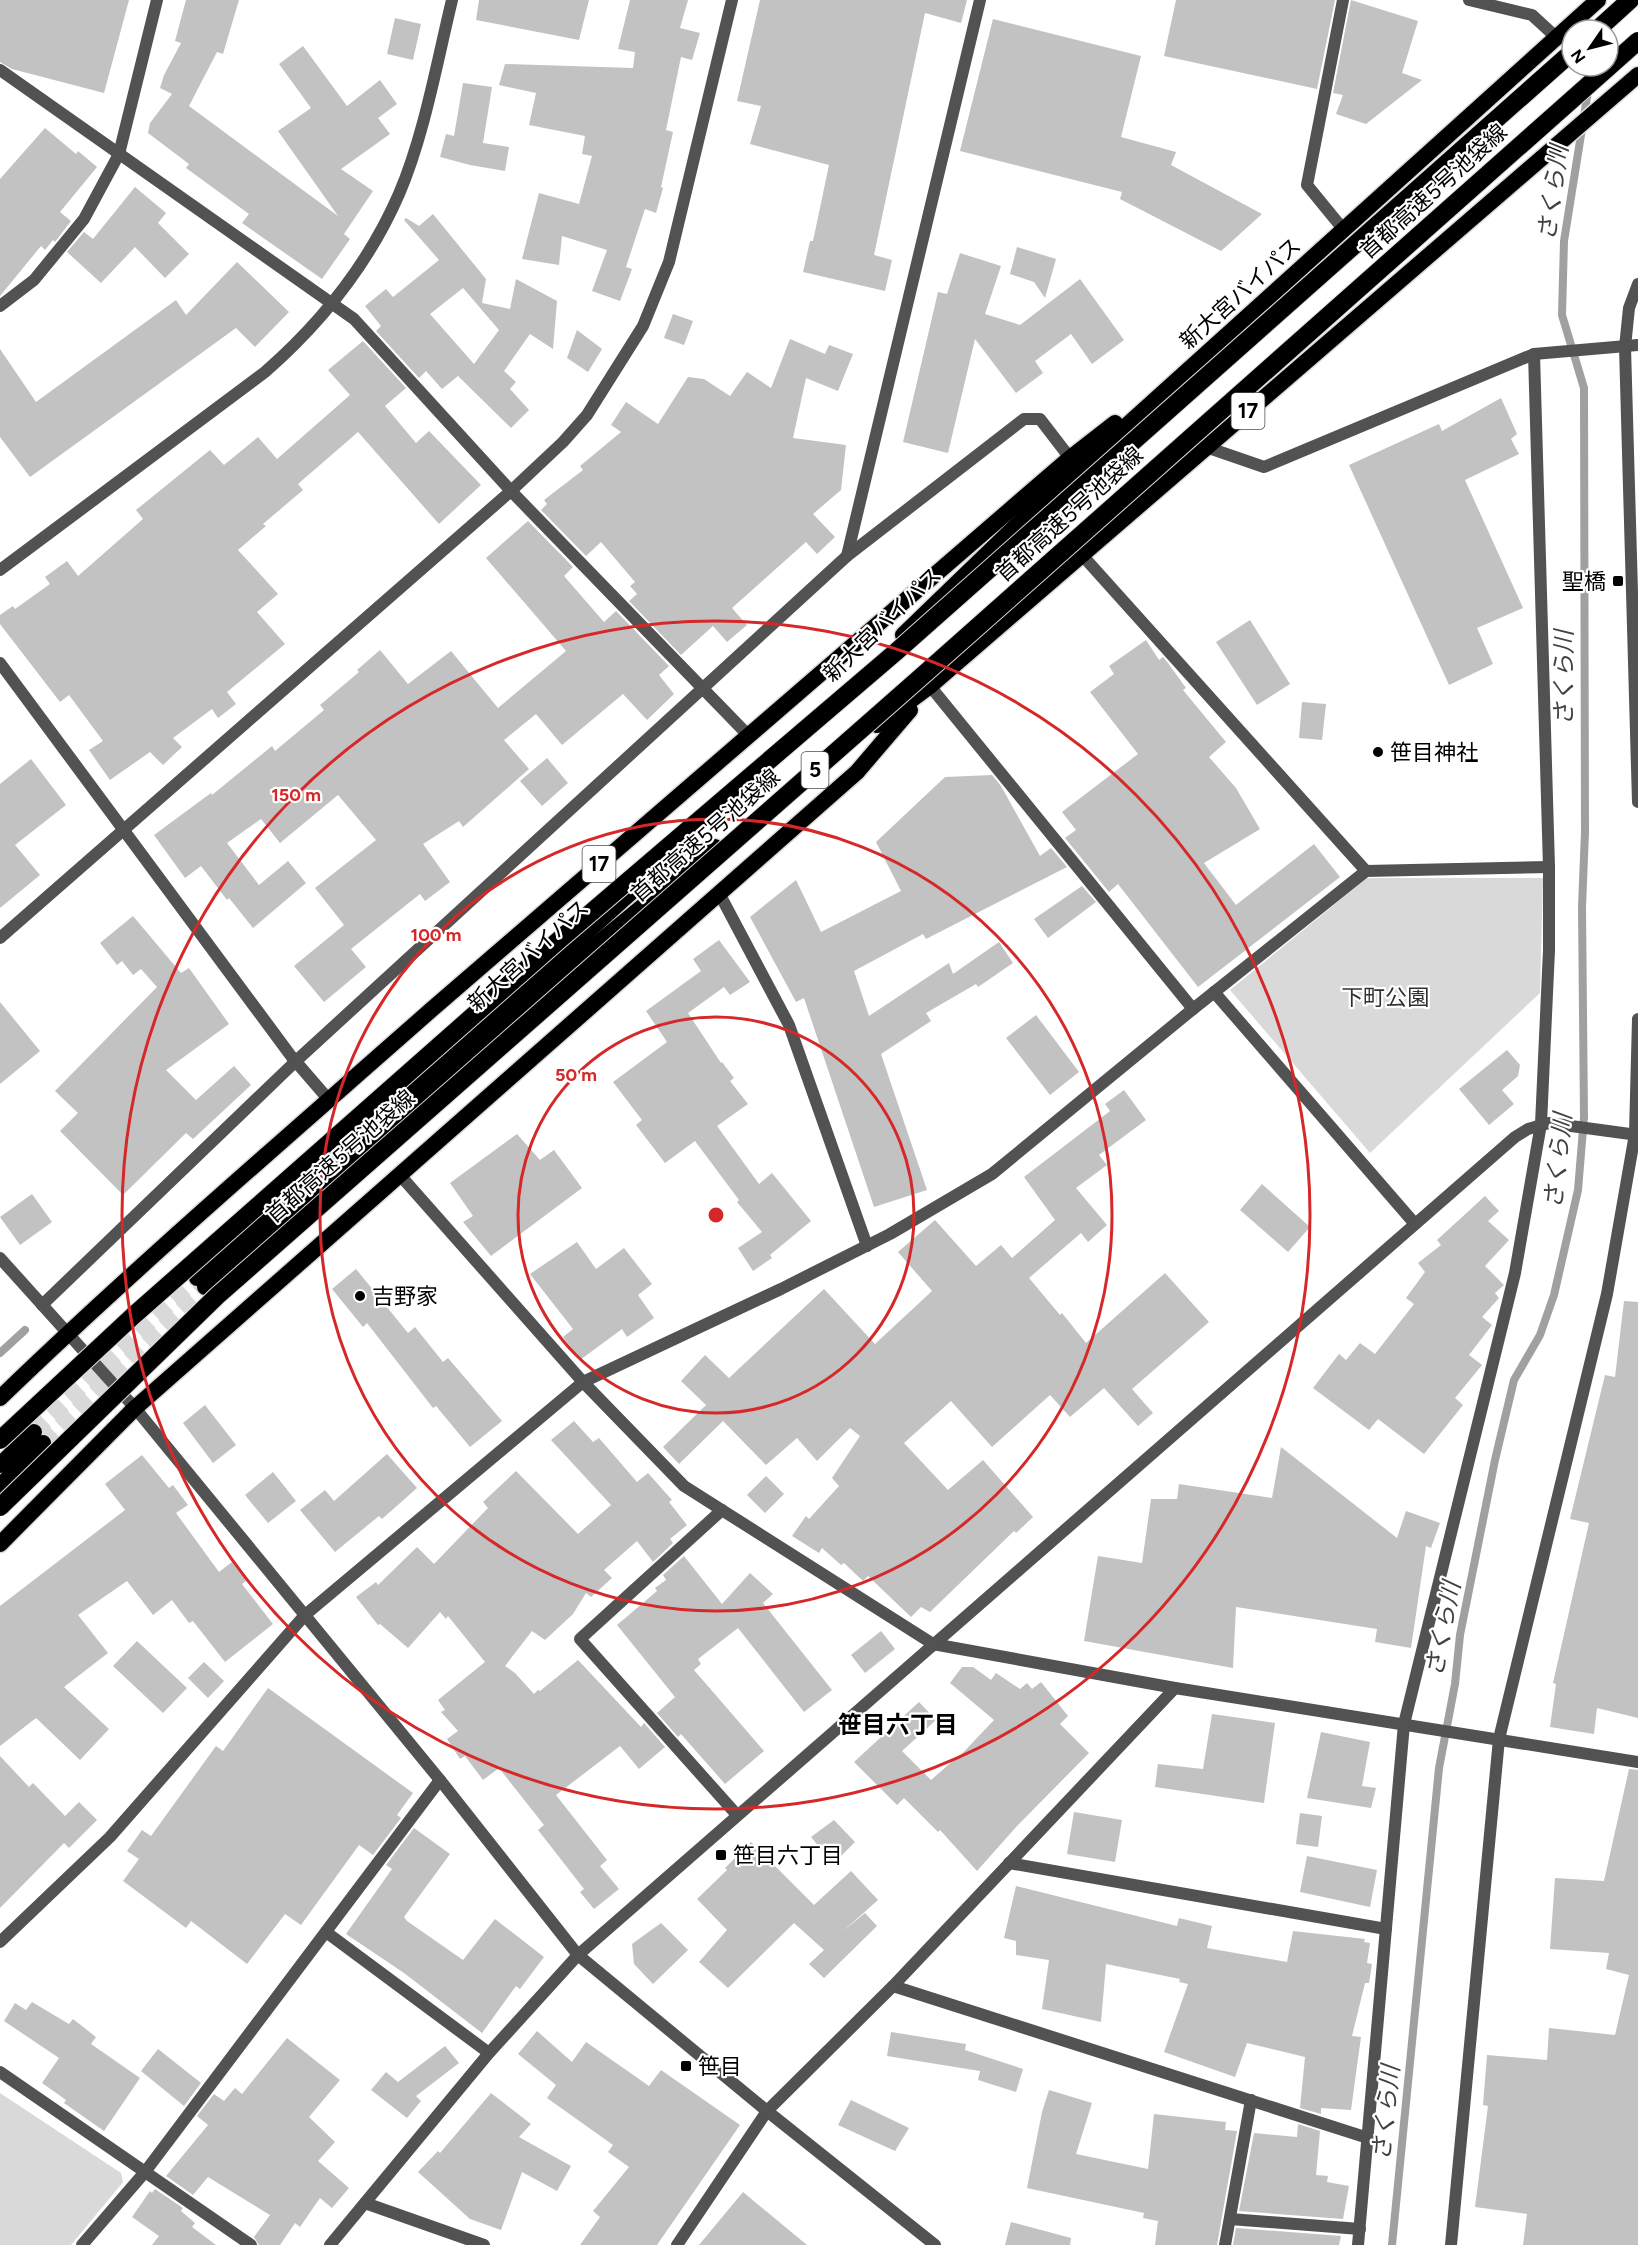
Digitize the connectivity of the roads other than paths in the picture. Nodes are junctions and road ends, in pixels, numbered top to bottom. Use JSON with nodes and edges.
{"nodes":[{"id":1,"x":157,"y":0,"type":"edge"},
{"id":2,"x":453,"y":0,"type":"edge"},
{"id":3,"x":732,"y":0,"type":"edge"},
{"id":4,"x":980,"y":0,"type":"edge"},
{"id":5,"x":1343,"y":0,"type":"edge"},
{"id":6,"x":1469,"y":0,"type":"edge"},
{"id":7,"x":1630,"y":0,"type":"edge"},
{"id":8,"x":1593,"y":5,"type":"edge"},
{"id":9,"x":1610,"y":18,"type":"edge"},
{"id":10,"x":1557,"y":38,"type":"junction"},
{"id":11,"x":1638,"y":41,"type":"edge"},
{"id":12,"x":1560,"y":63,"type":"edge"},
{"id":13,"x":0,"y":70,"type":"edge"},
{"id":14,"x":1638,"y":75,"type":"edge"},
{"id":15,"x":119,"y":153,"type":"junction"},
{"id":16,"x":1343,"y":229,"type":"junction"},
{"id":17,"x":1638,"y":284,"type":"edge"},
{"id":18,"x":332,"y":304,"type":"junction"},
{"id":19,"x":0,"y":306,"type":"edge"},
{"id":20,"x":1638,"y":345,"type":"edge"},
{"id":21,"x":1625,"y":346,"type":"junction"},
{"id":22,"x":1214,"y":347,"type":"junction"},
{"id":23,"x":1534,"y":354,"type":"junction"},
{"id":24,"x":1206,"y":447,"type":"junction"},
{"id":25,"x":1070,"y":458,"type":"junction"},
{"id":26,"x":511,"y":491,"type":"junction"},
{"id":27,"x":1082,"y":555,"type":"junction"},
{"id":28,"x":847,"y":556,"type":"junction"},
{"id":29,"x":0,"y":570,"type":"edge"},
{"id":30,"x":0,"y":663,"type":"edge"},
{"id":31,"x":930,"y":686,"type":"junction"},
{"id":32,"x":702,"y":688,"type":"junction"},
{"id":33,"x":747,"y":734,"type":"junction"},
{"id":34,"x":1638,"y":802,"type":"edge"},
{"id":35,"x":123,"y":831,"type":"junction"},
{"id":36,"x":1549,"y":867,"type":"junction"},
{"id":37,"x":1366,"y":871,"type":"junction"},
{"id":38,"x":719,"y":893,"type":"junction"},
{"id":39,"x":0,"y":938,"type":"edge"},
{"id":40,"x":1214,"y":992,"type":"junction"},
{"id":41,"x":1193,"y":1009,"type":"junction"},
{"id":42,"x":1638,"y":1019,"type":"edge"},
{"id":43,"x":296,"y":1061,"type":"junction"},
{"id":44,"x":329,"y":1100,"type":"junction"},
{"id":45,"x":1545,"y":1124,"type":"junction"},
{"id":46,"x":1636,"y":1135,"type":"edge"},
{"id":47,"x":399,"y":1174,"type":"junction"},
{"id":48,"x":1415,"y":1224,"type":"junction"},
{"id":49,"x":867,"y":1246,"type":"junction"},
{"id":50,"x":0,"y":1258,"type":"edge"},
{"id":51,"x":42,"y":1305,"type":"junction"},
{"id":52,"x":68,"y":1332,"type":"junction"},
{"id":53,"x":583,"y":1382,"type":"junction"},
{"id":54,"x":0,"y":1398,"type":"edge"},
{"id":55,"x":135,"y":1408,"type":"junction"},
{"id":56,"x":0,"y":1440,"type":"edge"},
{"id":57,"x":0,"y":1465,"type":"edge"},
{"id":58,"x":0,"y":1486,"type":"edge"},
{"id":59,"x":0,"y":1507,"type":"edge"},
{"id":60,"x":722,"y":1510,"type":"junction"},
{"id":61,"x":0,"y":1544,"type":"edge"},
{"id":62,"x":305,"y":1615,"type":"junction"},
{"id":63,"x":933,"y":1644,"type":"junction"},
{"id":64,"x":1175,"y":1688,"type":"junction"},
{"id":65,"x":1404,"y":1724,"type":"junction"},
{"id":66,"x":1499,"y":1739,"type":"junction"},
{"id":67,"x":1638,"y":1762,"type":"edge"},
{"id":68,"x":440,"y":1780,"type":"junction"},
{"id":69,"x":737,"y":1815,"type":"junction"},
{"id":70,"x":1009,"y":1863,"type":"junction"},
{"id":71,"x":1386,"y":1929,"type":"junction"},
{"id":72,"x":326,"y":1932,"type":"junction"},
{"id":73,"x":0,"y":1942,"type":"edge"},
{"id":74,"x":578,"y":1954,"type":"junction"},
{"id":75,"x":893,"y":1986,"type":"junction"},
{"id":76,"x":489,"y":2053,"type":"junction"},
{"id":77,"x":0,"y":2072,"type":"edge"},
{"id":78,"x":1251,"y":2100,"type":"junction"},
{"id":79,"x":767,"y":2111,"type":"junction"},
{"id":80,"x":1368,"y":2138,"type":"junction"},
{"id":81,"x":145,"y":2172,"type":"junction"},
{"id":82,"x":365,"y":2203,"type":"junction"},
{"id":83,"x":1230,"y":2219,"type":"junction"},
{"id":84,"x":1360,"y":2229,"type":"junction"},
{"id":85,"x":82,"y":2245,"type":"edge"},
{"id":86,"x":251,"y":2245,"type":"edge"},
{"id":87,"x":330,"y":2245,"type":"edge"},
{"id":88,"x":484,"y":2245,"type":"edge"},
{"id":89,"x":677,"y":2245,"type":"edge"},
{"id":90,"x":935,"y":2245,"type":"edge"},
{"id":91,"x":1226,"y":2245,"type":"edge"},
{"id":92,"x":1358,"y":2245,"type":"edge"},
{"id":93,"x":1451,"y":2245,"type":"edge"}],
"edges":[{"from":1,"to":15,"type":"street"},
{"from":2,"to":18,"type":"street"},
{"from":3,"to":26,"type":"street"},
{"from":4,"to":28,"type":"street"},
{"from":5,"to":16,"type":"street"},
{"from":6,"to":10,"type":"street"},
{"from":7,"to":9,"type":"highway"},
{"from":8,"to":10,"type":"highway","name":"新大宮バイパス","number":"17"},
{"from":10,"to":16,"type":"highway","name":"新大宮バイパス","number":"17"},
{"from":11,"to":59,"type":"highway","name":"首都高速5号池袋線","number":"5","bridge":true},
{"from":12,"to":56,"type":"highway","name":"首都高速5号池袋線","number":"5","bridge":true},
{"from":13,"to":15,"type":"street"},
{"from":14,"to":24,"type":"highway","name":"新大宮バイパス","number":"17"},
{"from":15,"to":18,"type":"street"},
{"from":15,"to":19,"type":"street"},
{"from":16,"to":22,"type":"highway","name":"新大宮バイパス","number":"17"},
{"from":17,"to":21,"type":"street"},
{"from":18,"to":26,"type":"street"},
{"from":18,"to":29,"type":"street"},
{"from":20,"to":21,"type":"street"},
{"from":21,"to":23,"type":"street"},
{"from":21,"to":34,"type":"street"},
{"from":22,"to":25,"type":"highway","number":"17"},
{"from":22,"to":31,"type":"highway","name":"新大宮バイパス","number":"17"},
{"from":23,"to":24,"type":"street"},
{"from":23,"to":36,"type":"street"},
{"from":24,"to":27,"type":"highway","name":"新大宮バイパス","number":"17"},
{"from":25,"to":28,"type":"street"},
{"from":25,"to":33,"type":"highway","number":"17"},
{"from":26,"to":32,"type":"street"},
{"from":26,"to":35,"type":"street"},
{"from":27,"to":31,"type":"highway","name":"新大宮バイパス","number":"17"},
{"from":27,"to":37,"type":"street"},
{"from":28,"to":32,"type":"street"},
{"from":30,"to":35,"type":"street"},
{"from":31,"to":38,"type":"highway","number":"17"},
{"from":31,"to":41,"type":"street"},
{"from":32,"to":33,"type":"street"},
{"from":32,"to":43,"type":"street"},
{"from":33,"to":44,"type":"highway","number":"17"},
{"from":35,"to":39,"type":"street"},
{"from":35,"to":43,"type":"street"},
{"from":36,"to":37,"type":"street"},
{"from":36,"to":45,"type":"street"},
{"from":37,"to":40,"type":"street"},
{"from":38,"to":47,"type":"highway","number":"17"},
{"from":38,"to":49,"type":"street"},
{"from":40,"to":41,"type":"street"},
{"from":40,"to":48,"type":"street"},
{"from":41,"to":49,"type":"street"},
{"from":42,"to":46,"type":"street"},
{"from":43,"to":44,"type":"street"},
{"from":43,"to":51,"type":"street"},
{"from":44,"to":52,"type":"highway","number":"17"},
{"from":45,"to":46,"type":"street"},
{"from":45,"to":48,"type":"street"},
{"from":45,"to":65,"type":"street"},
{"from":46,"to":66,"type":"street"},
{"from":47,"to":53,"type":"street"},
{"from":47,"to":55,"type":"highway","number":"17"},
{"from":48,"to":63,"type":"street"},
{"from":49,"to":53,"type":"street"},
{"from":50,"to":51,"type":"street"},
{"from":51,"to":52,"type":"street"},
{"from":52,"to":54,"type":"highway","number":"17"},
{"from":52,"to":55,"type":"street"},
{"from":53,"to":60,"type":"street"},
{"from":53,"to":62,"type":"street"},
{"from":55,"to":61,"type":"highway","number":"17"},
{"from":55,"to":62,"type":"street"},
{"from":57,"to":58,"type":"highway"},
{"from":60,"to":63,"type":"street"},
{"from":60,"to":69,"type":"street"},
{"from":62,"to":68,"type":"street"},
{"from":62,"to":73,"type":"street"},
{"from":63,"to":64,"type":"street"},
{"from":63,"to":69,"type":"street"},
{"from":64,"to":65,"type":"street"},
{"from":64,"to":70,"type":"street"},
{"from":65,"to":66,"type":"street"},
{"from":65,"to":71,"type":"street"},
{"from":66,"to":67,"type":"street"},
{"from":66,"to":93,"type":"street"},
{"from":68,"to":72,"type":"street"},
{"from":68,"to":74,"type":"street"},
{"from":69,"to":74,"type":"street"},
{"from":70,"to":71,"type":"street"},
{"from":70,"to":75,"type":"street"},
{"from":71,"to":80,"type":"street"},
{"from":72,"to":76,"type":"street"},
{"from":72,"to":81,"type":"street"},
{"from":74,"to":76,"type":"street"},
{"from":74,"to":79,"type":"street"},
{"from":75,"to":78,"type":"street"},
{"from":75,"to":79,"type":"street"},
{"from":76,"to":82,"type":"street"},
{"from":77,"to":81,"type":"street"},
{"from":78,"to":80,"type":"street"},
{"from":78,"to":83,"type":"street"},
{"from":79,"to":89,"type":"street"},
{"from":79,"to":90,"type":"street"},
{"from":80,"to":84,"type":"street"},
{"from":81,"to":85,"type":"street"},
{"from":81,"to":86,"type":"street"},
{"from":82,"to":87,"type":"street"},
{"from":82,"to":88,"type":"street"},
{"from":83,"to":84,"type":"street"},
{"from":83,"to":91,"type":"street"},
{"from":84,"to":92,"type":"street"}]}
